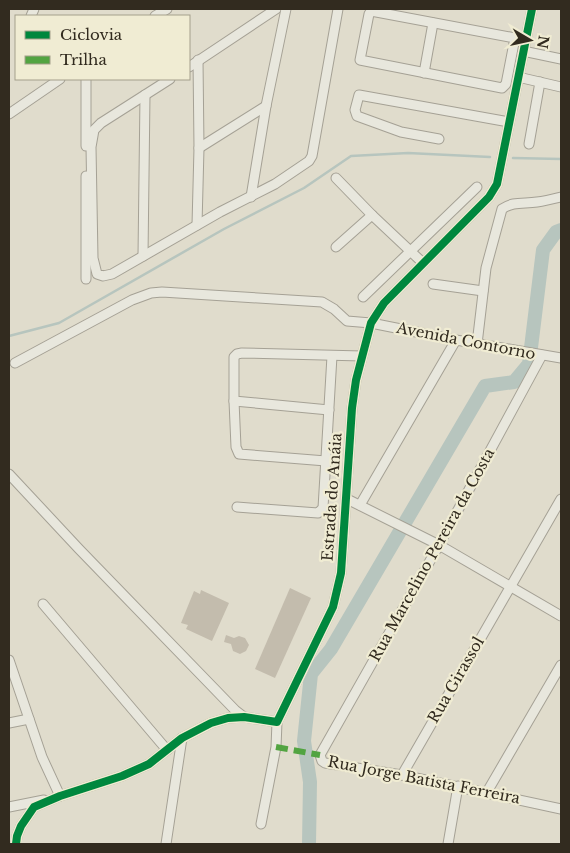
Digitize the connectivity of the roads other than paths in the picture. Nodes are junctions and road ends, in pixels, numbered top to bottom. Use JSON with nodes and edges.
{"nodes":[{"id":1,"x":276,"y":9,"type":"edge"},
{"id":2,"x":286,"y":9,"type":"edge"},
{"id":3,"x":338,"y":9,"type":"edge"},
{"id":4,"x":532,"y":9,"type":"edge"},
{"id":5,"x":434,"y":23,"type":"junction"},
{"id":6,"x":514,"y":38,"type":"junction"},
{"id":7,"x":525,"y":40,"type":"junction"},
{"id":8,"x":523,"y":51,"type":"junction"},
{"id":9,"x":561,"y":59,"type":"edge"},
{"id":10,"x":198,"y":60,"type":"junction"},
{"id":11,"x":190,"y":66,"type":"edge"},
{"id":12,"x":424,"y":73,"type":"junction"},
{"id":13,"x":518,"y":77,"type":"junction"},
{"id":14,"x":59,"y":80,"type":"edge"},
{"id":15,"x":86,"y":80,"type":"edge"},
{"id":16,"x":169,"y":80,"type":"edge"},
{"id":17,"x":540,"y":82,"type":"junction"},
{"id":18,"x":561,"y":87,"type":"edge"},
{"id":19,"x":145,"y":96,"type":"junction"},
{"id":20,"x":266,"y":106,"type":"junction"},
{"id":21,"x":9,"y":114,"type":"edge"},
{"id":22,"x":509,"y":122,"type":"junction"},
{"id":23,"x":439,"y":139,"type":"dead end"},
{"id":24,"x":529,"y":144,"type":"dead end"},
{"id":25,"x":199,"y":148,"type":"junction"},
{"id":26,"x":336,"y":178,"type":"dead end"},
{"id":27,"x":477,"y":187,"type":"dead end"},
{"id":28,"x":251,"y":197,"type":"junction"},
{"id":29,"x":561,"y":197,"type":"edge"},
{"id":30,"x":372,"y":215,"type":"junction"},
{"id":31,"x":197,"y":225,"type":"junction"},
{"id":32,"x":336,"y":247,"type":"dead end"},
{"id":33,"x":410,"y":251,"type":"junction"},
{"id":34,"x":143,"y":256,"type":"junction"},
{"id":35,"x":423,"y":263,"type":"junction"},
{"id":36,"x":86,"y":279,"type":"dead end"},
{"id":37,"x":433,"y":284,"type":"dead end"},
{"id":38,"x":483,"y":291,"type":"junction"},
{"id":39,"x":363,"y":297,"type":"dead end"},
{"id":40,"x":371,"y":323,"type":"junction"},
{"id":41,"x":456,"y":340,"type":"junction"},
{"id":42,"x":477,"y":344,"type":"junction"},
{"id":43,"x":541,"y":355,"type":"junction"},
{"id":44,"x":332,"y":356,"type":"junction"},
{"id":45,"x":362,"y":356,"type":"junction"},
{"id":46,"x":561,"y":358,"type":"edge"},
{"id":47,"x":16,"y":363,"type":"dead end"},
{"id":48,"x":234,"y":401,"type":"junction"},
{"id":49,"x":329,"y":410,"type":"junction"},
{"id":50,"x":326,"y":461,"type":"junction"},
{"id":51,"x":9,"y":474,"type":"edge"},
{"id":52,"x":347,"y":499,"type":"junction"},
{"id":53,"x":561,"y":499,"type":"edge"},
{"id":54,"x":360,"y":504,"type":"junction"},
{"id":55,"x":237,"y":507,"type":"dead end"},
{"id":56,"x":439,"y":545,"type":"junction"},
{"id":57,"x":511,"y":586,"type":"junction"},
{"id":58,"x":43,"y":604,"type":"dead end"},
{"id":59,"x":561,"y":616,"type":"edge"},
{"id":60,"x":9,"y":660,"type":"edge"},
{"id":61,"x":561,"y":665,"type":"edge"},
{"id":62,"x":244,"y":717,"type":"junction"},
{"id":63,"x":29,"y":719,"type":"junction"},
{"id":64,"x":277,"y":722,"type":"junction"},
{"id":65,"x":9,"y":723,"type":"edge"},
{"id":66,"x":182,"y":738,"type":"junction"},
{"id":67,"x":167,"y":750,"type":"junction"},
{"id":68,"x":320,"y":755,"type":"joint"},
{"id":69,"x":402,"y":775,"type":"junction"},
{"id":70,"x":458,"y":786,"type":"junction"},
{"id":71,"x":488,"y":792,"type":"junction"},
{"id":72,"x":60,"y":796,"type":"junction"},
{"id":73,"x":49,"y":800,"type":"junction"},
{"id":74,"x":9,"y":807,"type":"edge"},
{"id":75,"x":561,"y":809,"type":"edge"},
{"id":76,"x":262,"y":824,"type":"dead end"},
{"id":77,"x":16,"y":844,"type":"edge"},
{"id":78,"x":166,"y":844,"type":"edge"},
{"id":79,"x":448,"y":844,"type":"edge"}],
"edges":[{"from":1,"to":10,"type":"street"},
{"from":2,"to":20,"type":"street"},
{"from":3,"to":28,"type":"street"},
{"from":4,"to":7,"type":"street","name":"Estrada do Anáia"},
{"from":5,"to":6,"type":"street"},
{"from":5,"to":12,"type":"street"},
{"from":5,"to":12,"type":"street"},
{"from":6,"to":7,"type":"street"},
{"from":6,"to":12,"type":"street"},
{"from":7,"to":8,"type":"street","name":"Estrada do Anáia"},
{"from":8,"to":9,"type":"street"},
{"from":8,"to":13,"type":"street","name":"Estrada do Anáia"},
{"from":10,"to":11,"type":"street"},
{"from":10,"to":25,"type":"street"},
{"from":13,"to":17,"type":"street"},
{"from":13,"to":22,"type":"street","name":"Estrada do Anáia"},
{"from":14,"to":21,"type":"street"},
{"from":15,"to":36,"type":"street"},
{"from":16,"to":19,"type":"street"},
{"from":17,"to":18,"type":"street"},
{"from":17,"to":24,"type":"street"},
{"from":19,"to":34,"type":"street"},
{"from":19,"to":34,"type":"street"},
{"from":20,"to":25,"type":"street"},
{"from":20,"to":28,"type":"street"},
{"from":22,"to":23,"type":"street"},
{"from":22,"to":35,"type":"street","name":"Estrada do Anáia"},
{"from":25,"to":31,"type":"street"},
{"from":26,"to":30,"type":"street"},
{"from":27,"to":33,"type":"street"},
{"from":28,"to":31,"type":"street"},
{"from":29,"to":38,"type":"street"},
{"from":30,"to":32,"type":"street"},
{"from":30,"to":33,"type":"street"},
{"from":31,"to":34,"type":"street"},
{"from":33,"to":35,"type":"street"},
{"from":33,"to":39,"type":"street"},
{"from":35,"to":40,"type":"street","name":"Estrada do Anáia"},
{"from":37,"to":38,"type":"street"},
{"from":38,"to":42,"type":"street"},
{"from":40,"to":41,"type":"street","name":"Avenida Contorno"},
{"from":40,"to":45,"type":"street","name":"Estrada do Anáia"},
{"from":40,"to":47,"type":"street","name":"Avenida Contorno"},
{"from":41,"to":42,"type":"street","name":"Avenida Contorno"},
{"from":41,"to":54,"type":"street"},
{"from":42,"to":43,"type":"street","name":"Avenida Contorno"},
{"from":43,"to":46,"type":"street","name":"Avenida Contorno"},
{"from":43,"to":56,"type":"street","name":"Rua Marcelino Pereira da Costa"},
{"from":44,"to":45,"type":"street"},
{"from":44,"to":48,"type":"street"},
{"from":44,"to":49,"type":"street"},
{"from":45,"to":52,"type":"street","name":"Estrada do Anáia"},
{"from":48,"to":49,"type":"street"},
{"from":48,"to":50,"type":"street"},
{"from":49,"to":50,"type":"street"},
{"from":50,"to":55,"type":"street"},
{"from":51,"to":62,"type":"street"},
{"from":52,"to":54,"type":"street"},
{"from":52,"to":64,"type":"street","name":"Estrada do Anáia"},
{"from":53,"to":57,"type":"street","name":"Rua Girassol"},
{"from":54,"to":56,"type":"street"},
{"from":56,"to":57,"type":"street"},
{"from":56,"to":68,"type":"street","name":"Rua Marcelino Pereira da Costa"},
{"from":57,"to":59,"type":"street"},
{"from":57,"to":69,"type":"street","name":"Rua Girassol"},
{"from":58,"to":67,"type":"street"},
{"from":60,"to":63,"type":"street"},
{"from":61,"to":71,"type":"street"},
{"from":62,"to":64,"type":"street"},
{"from":62,"to":66,"type":"street"},
{"from":63,"to":65,"type":"street"},
{"from":63,"to":72,"type":"street"},
{"from":64,"to":76,"type":"street"},
{"from":66,"to":67,"type":"street"},
{"from":66,"to":78,"type":"street"},
{"from":67,"to":72,"type":"street"},
{"from":68,"to":69,"type":"street","name":"Rua Jorge Batista Ferreira"},
{"from":69,"to":70,"type":"street","name":"Rua Jorge Batista Ferreira"},
{"from":70,"to":71,"type":"street","name":"Rua Jorge Batista Ferreira"},
{"from":70,"to":79,"type":"street"},
{"from":71,"to":75,"type":"street","name":"Rua Jorge Batista Ferreira"},
{"from":72,"to":73,"type":"street"},
{"from":73,"to":74,"type":"street"},
{"from":73,"to":77,"type":"street"}]}
